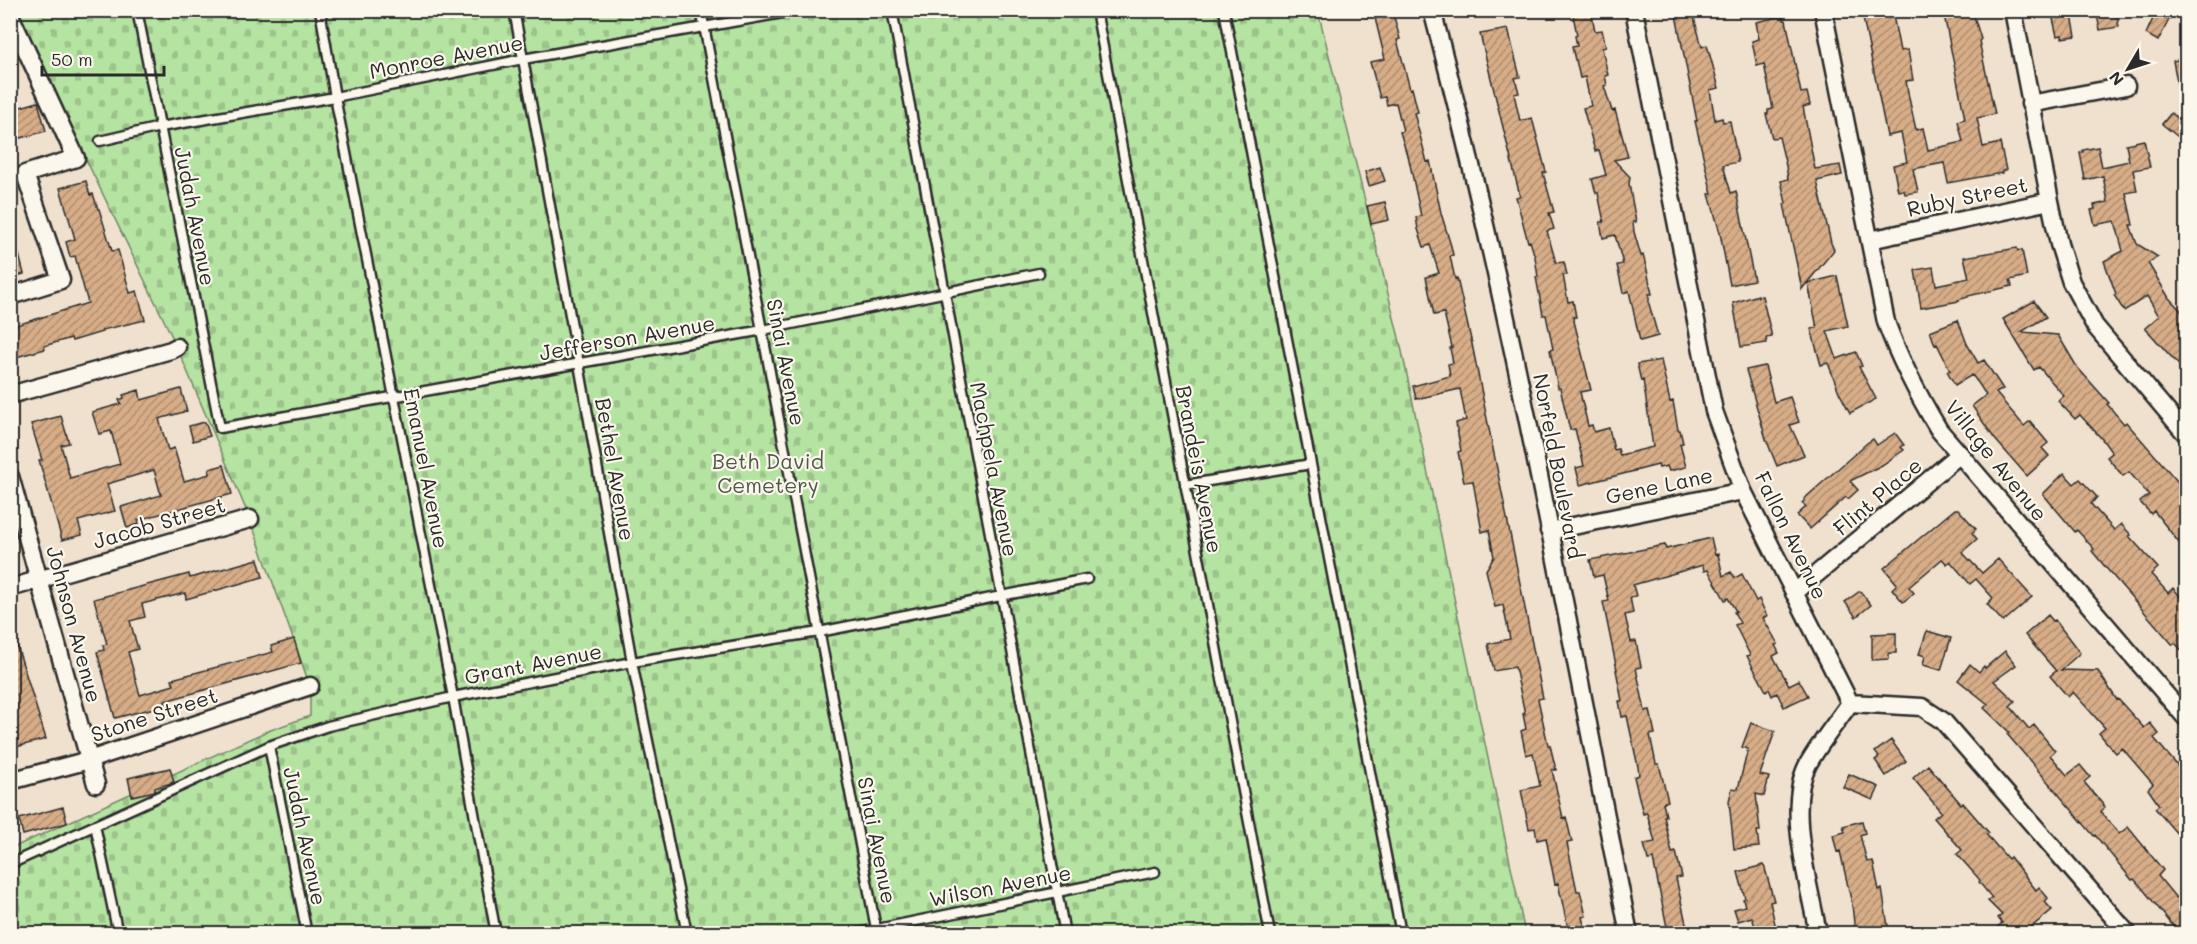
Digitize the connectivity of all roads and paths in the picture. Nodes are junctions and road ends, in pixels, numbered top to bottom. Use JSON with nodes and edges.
{"nodes":[{"id":1,"x":137,"y":10,"type":"edge"},
{"id":2,"x":320,"y":10,"type":"edge"},
{"id":3,"x":513,"y":10,"type":"edge"},
{"id":4,"x":701,"y":10,"type":"edge"},
{"id":5,"x":800,"y":10,"type":"edge"},
{"id":6,"x":892,"y":10,"type":"edge"},
{"id":7,"x":1096,"y":10,"type":"edge"},
{"id":8,"x":1224,"y":10,"type":"edge"},
{"id":9,"x":1432,"y":10,"type":"edge"},
{"id":10,"x":1634,"y":10,"type":"edge"},
{"id":11,"x":1823,"y":10,"type":"edge"},
{"id":12,"x":2013,"y":10,"type":"edge"},
{"id":13,"x":10,"y":15,"type":"edge"},
{"id":14,"x":704,"y":27,"type":"junction"},
{"id":15,"x":523,"y":59,"type":"junction"},
{"id":16,"x":2126,"y":86,"type":"dead end"},
{"id":17,"x":334,"y":97,"type":"junction"},
{"id":18,"x":2031,"y":104,"type":"junction"},
{"id":19,"x":160,"y":127,"type":"junction"},
{"id":20,"x":100,"y":141,"type":"dead end"},
{"id":21,"x":2050,"y":201,"type":"junction"},
{"id":22,"x":1870,"y":240,"type":"junction"},
{"id":23,"x":1039,"y":273,"type":"dead end"},
{"id":24,"x":944,"y":292,"type":"junction"},
{"id":25,"x":10,"y":296,"type":"edge"},
{"id":26,"x":763,"y":330,"type":"junction"},
{"id":27,"x":177,"y":347,"type":"dead end"},
{"id":28,"x":579,"y":364,"type":"junction"},
{"id":29,"x":10,"y":395,"type":"edge"},
{"id":30,"x":394,"y":398,"type":"junction"},
{"id":31,"x":220,"y":428,"type":"joint"},
{"id":32,"x":2187,"y":434,"type":"edge"},
{"id":33,"x":1960,"y":454,"type":"junction"},
{"id":34,"x":1311,"y":464,"type":"junction"},
{"id":35,"x":10,"y":476,"type":"edge"},
{"id":36,"x":1185,"y":485,"type":"junction"},
{"id":37,"x":1743,"y":491,"type":"junction"},
{"id":38,"x":250,"y":519,"type":"dead end"},
{"id":39,"x":1549,"y":531,"type":"junction"},
{"id":40,"x":1087,"y":579,"type":"dead end"},
{"id":41,"x":39,"y":580,"type":"junction"},
{"id":42,"x":10,"y":588,"type":"edge"},
{"id":43,"x":1794,"y":593,"type":"junction"},
{"id":44,"x":1000,"y":595,"type":"junction"},
{"id":45,"x":819,"y":632,"type":"junction"},
{"id":46,"x":632,"y":662,"type":"junction"},
{"id":47,"x":310,"y":686,"type":"dead end"},
{"id":48,"x":453,"y":697,"type":"junction"},
{"id":49,"x":1850,"y":703,"type":"junction"},
{"id":50,"x":2187,"y":718,"type":"edge"},
{"id":51,"x":269,"y":746,"type":"junction"},
{"id":52,"x":89,"y":760,"type":"junction"},
{"id":53,"x":10,"y":781,"type":"edge"},
{"id":54,"x":96,"y":784,"type":"dead end"},
{"id":55,"x":95,"y":825,"type":"junction"},
{"id":56,"x":10,"y":864,"type":"edge"},
{"id":57,"x":1155,"y":872,"type":"dead end"},
{"id":58,"x":1057,"y":892,"type":"junction"},
{"id":59,"x":2120,"y":930,"type":"edge"},
{"id":60,"x":877,"y":931,"type":"edge"},
{"id":61,"x":118,"y":933,"type":"edge"},
{"id":62,"x":308,"y":933,"type":"edge"},
{"id":63,"x":496,"y":933,"type":"edge"},
{"id":64,"x":687,"y":933,"type":"edge"},
{"id":65,"x":852,"y":933,"type":"edge"},
{"id":66,"x":1065,"y":933,"type":"edge"},
{"id":67,"x":1270,"y":933,"type":"edge"},
{"id":68,"x":1401,"y":933,"type":"edge"},
{"id":69,"x":1629,"y":933,"type":"edge"},
{"id":70,"x":1818,"y":933,"type":"edge"}],
"edges":[{"from":1,"to":19,"type":"lane","name":"Judah Avenue"},
{"from":2,"to":17,"type":"lane","name":"Emanuel Avenue"},
{"from":3,"to":15,"type":"lane","name":"Bethel Avenue"},
{"from":4,"to":14,"type":"lane","name":"Sinai Avenue"},
{"from":5,"to":14,"type":"lane","name":"Monroe Avenue"},
{"from":6,"to":24,"type":"lane","name":"Machpela Avenue"},
{"from":7,"to":36,"type":"lane","name":"Brandeis Avenue"},
{"from":8,"to":34,"type":"lane"},
{"from":9,"to":39,"type":"street","name":"Norfeld Boulevard"},
{"from":10,"to":37,"type":"street","name":"Fallon Avenue"},
{"from":11,"to":22,"type":"street","name":"Village Avenue"},
{"from":12,"to":18,"type":"street"},
{"from":13,"to":25,"type":"street"},
{"from":14,"to":15,"type":"lane","name":"Monroe Avenue"},
{"from":14,"to":26,"type":"lane","name":"Sinai Avenue"},
{"from":15,"to":17,"type":"lane","name":"Monroe Avenue"},
{"from":15,"to":28,"type":"lane","name":"Bethel Avenue"},
{"from":16,"to":18,"type":"street"},
{"from":17,"to":19,"type":"lane","name":"Monroe Avenue"},
{"from":17,"to":30,"type":"lane","name":"Emanuel Avenue"},
{"from":18,"to":21,"type":"street"},
{"from":19,"to":20,"type":"lane","name":"Monroe Avenue"},
{"from":19,"to":31,"type":"lane","name":"Judah Avenue"},
{"from":21,"to":22,"type":"street","name":"Ruby Street"},
{"from":21,"to":32,"type":"street","name":"Ruby Street"},
{"from":22,"to":33,"type":"street","name":"Village Avenue"},
{"from":23,"to":24,"type":"lane","name":"Jefferson Avenue"},
{"from":24,"to":26,"type":"lane","name":"Jefferson Avenue"},
{"from":24,"to":44,"type":"lane","name":"Machpela Avenue"},
{"from":26,"to":28,"type":"lane","name":"Jefferson Avenue"},
{"from":26,"to":45,"type":"lane","name":"Sinai Avenue"},
{"from":27,"to":29,"type":"street"},
{"from":28,"to":30,"type":"lane","name":"Jefferson Avenue"},
{"from":28,"to":46,"type":"lane","name":"Bethel Avenue"},
{"from":30,"to":31,"type":"lane","name":"Jefferson Avenue"},
{"from":30,"to":48,"type":"lane","name":"Emanuel Avenue"},
{"from":33,"to":43,"type":"street","name":"Flint Place"},
{"from":33,"to":50,"type":"street","name":"Village Avenue"},
{"from":34,"to":36,"type":"lane"},
{"from":34,"to":68,"type":"lane"},
{"from":35,"to":41,"type":"street","name":"Johnson Avenue"},
{"from":36,"to":67,"type":"lane","name":"Brandeis Avenue"},
{"from":37,"to":39,"type":"street","name":"Gene Lane"},
{"from":37,"to":43,"type":"street","name":"Fallon Avenue"},
{"from":38,"to":41,"type":"street","name":"Jacob Street"},
{"from":39,"to":69,"type":"street","name":"Norfeld Boulevard"},
{"from":40,"to":44,"type":"lane","name":"Grant Avenue"},
{"from":41,"to":42,"type":"street","name":"Jacob Street"},
{"from":41,"to":52,"type":"street","name":"Johnson Avenue"},
{"from":43,"to":49,"type":"street","name":"Fallon Avenue"},
{"from":44,"to":45,"type":"lane","name":"Grant Avenue"},
{"from":44,"to":58,"type":"lane","name":"Machpela Avenue"},
{"from":45,"to":46,"type":"lane","name":"Grant Avenue"},
{"from":45,"to":60,"type":"lane","name":"Sinai Avenue"},
{"from":46,"to":48,"type":"lane","name":"Grant Avenue"},
{"from":46,"to":64,"type":"lane","name":"Bethel Avenue"},
{"from":47,"to":52,"type":"street","name":"Stone Street"},
{"from":48,"to":51,"type":"lane","name":"Grant Avenue"},
{"from":48,"to":63,"type":"lane","name":"Emanuel Avenue"},
{"from":49,"to":59,"type":"street"},
{"from":49,"to":70,"type":"street"},
{"from":51,"to":55,"type":"lane","name":"Grant Avenue"},
{"from":51,"to":62,"type":"lane","name":"Judah Avenue"},
{"from":52,"to":53,"type":"street","name":"Stone Street"},
{"from":52,"to":54,"type":"street","name":"Johnson Avenue"},
{"from":55,"to":56,"type":"lane","name":"Grant Avenue"},
{"from":55,"to":61,"type":"lane"},
{"from":57,"to":58,"type":"lane","name":"Wilson Avenue"},
{"from":58,"to":60,"type":"lane","name":"Wilson Avenue"},
{"from":58,"to":66,"type":"lane","name":"Machpela Avenue"},
{"from":60,"to":65,"type":"lane","name":"Wilson Avenue"}]}
